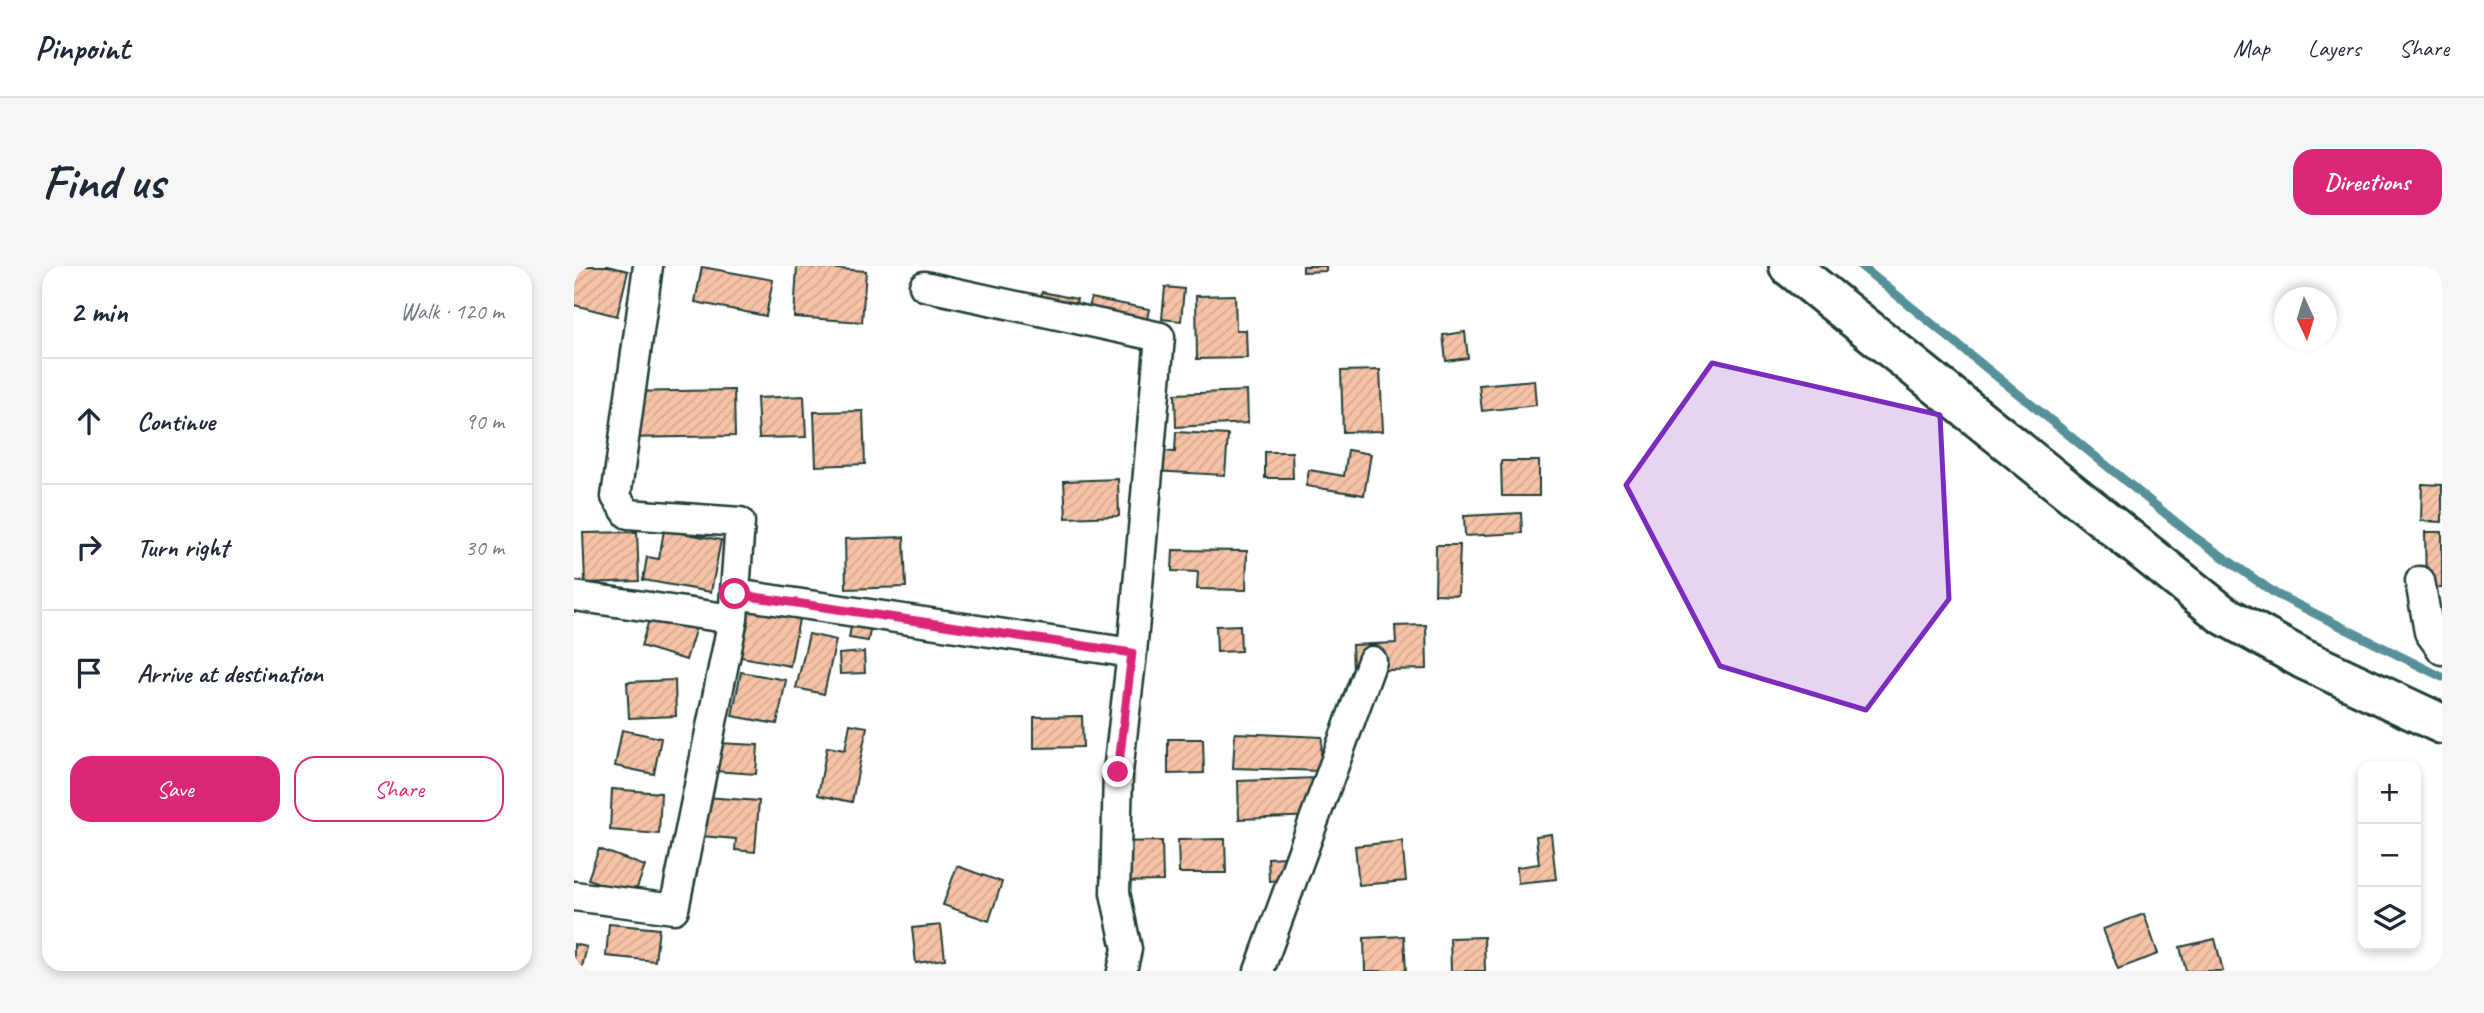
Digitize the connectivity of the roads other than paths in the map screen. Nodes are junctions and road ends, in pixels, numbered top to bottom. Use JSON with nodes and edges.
{"nodes":[{"id":1,"x":649,"y":266,"type":"edge"},
{"id":2,"x":1789,"y":266,"type":"edge"},
{"id":3,"x":924,"y":286,"type":"dead end"},
{"id":4,"x":2420,"y":581,"type":"dead end"},
{"id":5,"x":574,"y":596,"type":"edge"},
{"id":6,"x":734,"y":606,"type":"junction"},
{"id":7,"x":2442,"y":650,"type":"edge"},
{"id":8,"x":1132,"y":653,"type":"junction"},
{"id":9,"x":1372,"y":661,"type":"dead end"},
{"id":10,"x":2442,"y":724,"type":"edge"},
{"id":11,"x":574,"y":896,"type":"edge"},
{"id":12,"x":1122,"y":971,"type":"edge"},
{"id":13,"x":1259,"y":971,"type":"edge"}],
"edges":[{"from":1,"to":6,"type":"street"},
{"from":2,"to":10,"type":"street"},
{"from":3,"to":8,"type":"street"},
{"from":4,"to":7,"type":"street"},
{"from":5,"to":6,"type":"street"},
{"from":6,"to":8,"type":"street"},
{"from":6,"to":11,"type":"street"},
{"from":8,"to":12,"type":"street"},
{"from":9,"to":13,"type":"street"}]}
